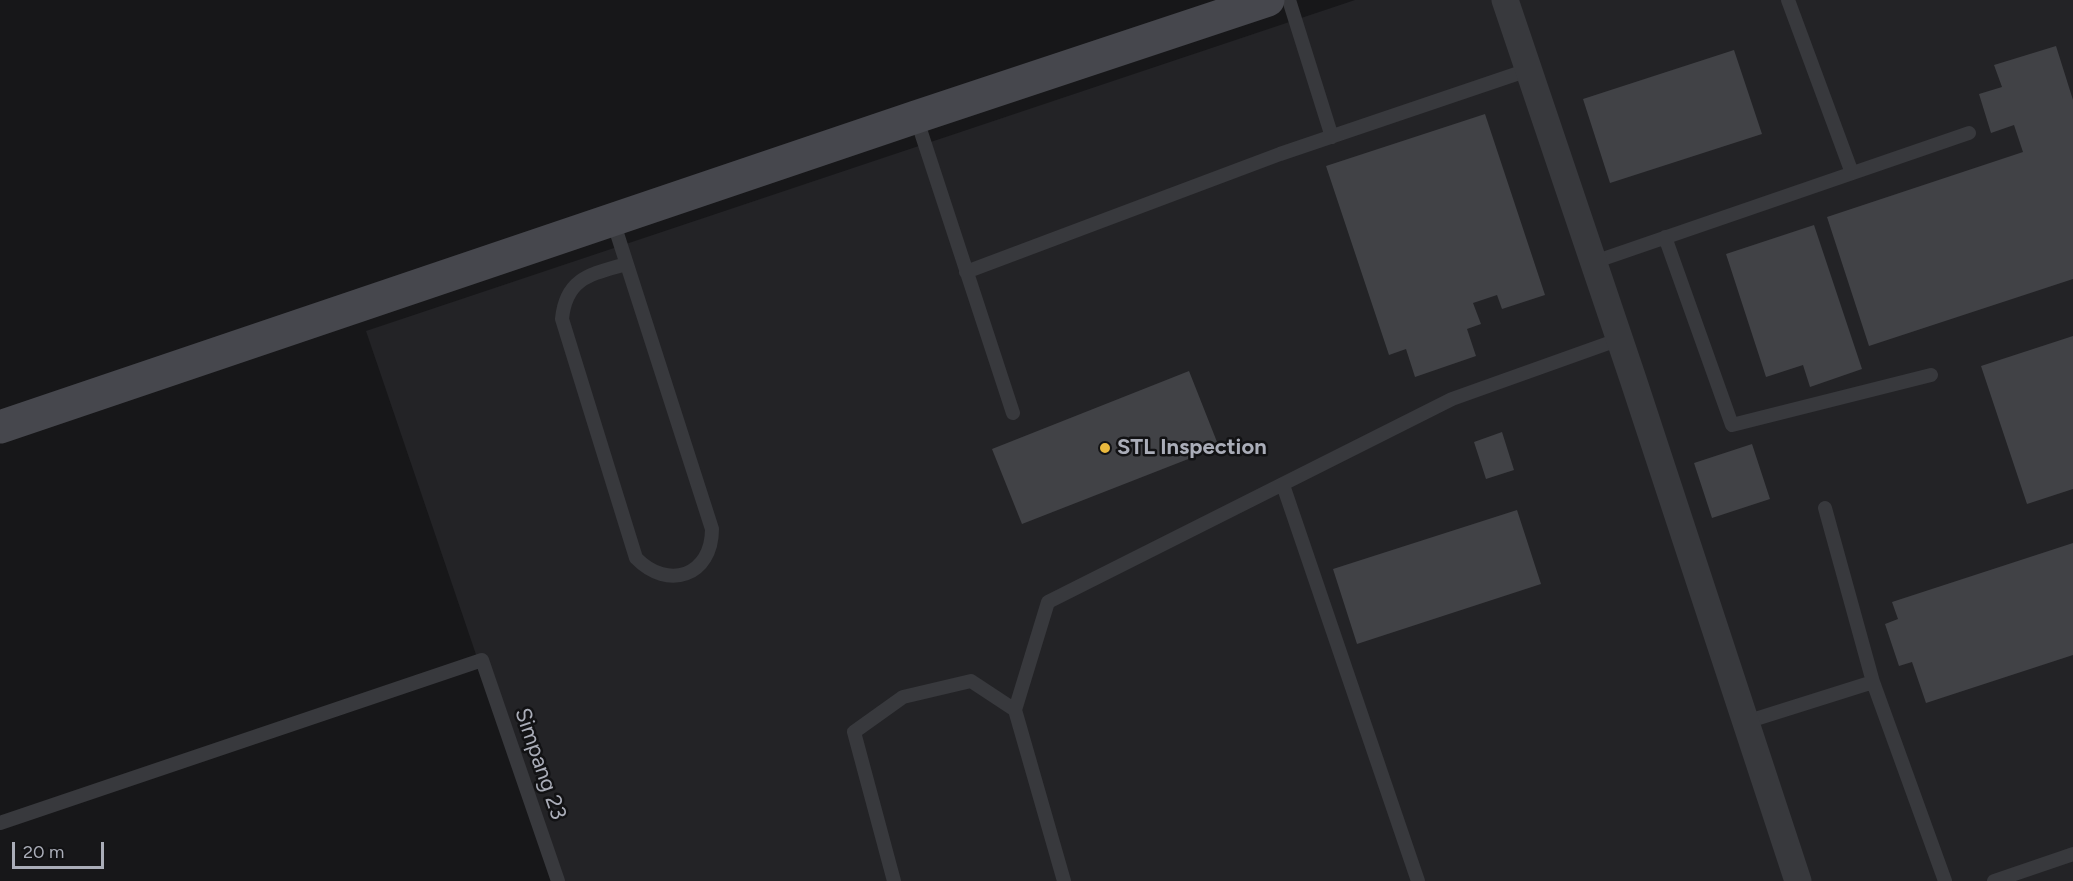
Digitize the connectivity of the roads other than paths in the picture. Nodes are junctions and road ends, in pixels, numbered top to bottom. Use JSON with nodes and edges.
{"nodes":[{"id":1,"x":1268,"y":0,"type":"edge"},
{"id":2,"x":1289,"y":0,"type":"edge"},
{"id":3,"x":1505,"y":0,"type":"edge"},
{"id":4,"x":1788,"y":0,"type":"edge"},
{"id":5,"x":1528,"y":70,"type":"junction"},
{"id":6,"x":916,"y":117,"type":"junction"},
{"id":7,"x":1969,"y":133,"type":"dead end"},
{"id":8,"x":1332,"y":137,"type":"junction"},
{"id":9,"x":1852,"y":173,"type":"junction"},
{"id":10,"x":613,"y":220,"type":"junction"},
{"id":11,"x":1665,"y":237,"type":"junction"},
{"id":12,"x":1594,"y":262,"type":"junction"},
{"id":13,"x":626,"y":264,"type":"junction"},
{"id":14,"x":966,"y":272,"type":"junction"},
{"id":15,"x":1620,"y":339,"type":"junction"},
{"id":16,"x":1931,"y":375,"type":"dead end"},
{"id":17,"x":1013,"y":413,"type":"dead end"},
{"id":18,"x":0,"y":427,"type":"edge"},
{"id":19,"x":1283,"y":485,"type":"junction"},
{"id":20,"x":1825,"y":508,"type":"dead end"},
{"id":21,"x":1873,"y":682,"type":"junction"},
{"id":22,"x":1015,"y":710,"type":"junction"},
{"id":23,"x":1746,"y":722,"type":"junction"},
{"id":24,"x":0,"y":823,"type":"edge"},
{"id":25,"x":2073,"y":855,"type":"edge"},
{"id":26,"x":558,"y":881,"type":"edge"},
{"id":27,"x":894,"y":881,"type":"edge"},
{"id":28,"x":1064,"y":881,"type":"edge"},
{"id":29,"x":1418,"y":881,"type":"edge"},
{"id":30,"x":1798,"y":881,"type":"edge"},
{"id":31,"x":1945,"y":881,"type":"edge"},
{"id":32,"x":1994,"y":881,"type":"edge"}],
"edges":[{"from":1,"to":6,"type":"street"},
{"from":2,"to":8,"type":"lane"},
{"from":3,"to":5,"type":"street"},
{"from":4,"to":9,"type":"lane"},
{"from":5,"to":8,"type":"lane"},
{"from":5,"to":12,"type":"street"},
{"from":6,"to":10,"type":"street"},
{"from":6,"to":14,"type":"lane"},
{"from":7,"to":9,"type":"lane"},
{"from":8,"to":14,"type":"lane"},
{"from":9,"to":11,"type":"lane"},
{"from":10,"to":13,"type":"lane"},
{"from":10,"to":18,"type":"street"},
{"from":11,"to":12,"type":"lane"},
{"from":11,"to":16,"type":"lane"},
{"from":12,"to":15,"type":"street"},
{"from":13,"to":13,"type":"lane"},
{"from":14,"to":17,"type":"lane"},
{"from":15,"to":19,"type":"lane"},
{"from":15,"to":23,"type":"street"},
{"from":19,"to":22,"type":"lane"},
{"from":19,"to":29,"type":"lane"},
{"from":20,"to":21,"type":"lane"},
{"from":21,"to":23,"type":"lane"},
{"from":21,"to":31,"type":"lane"},
{"from":22,"to":27,"type":"lane"},
{"from":22,"to":28,"type":"lane"},
{"from":23,"to":30,"type":"street"},
{"from":24,"to":26,"type":"lane","name":"Simpang 23"},
{"from":25,"to":32,"type":"lane"}]}
